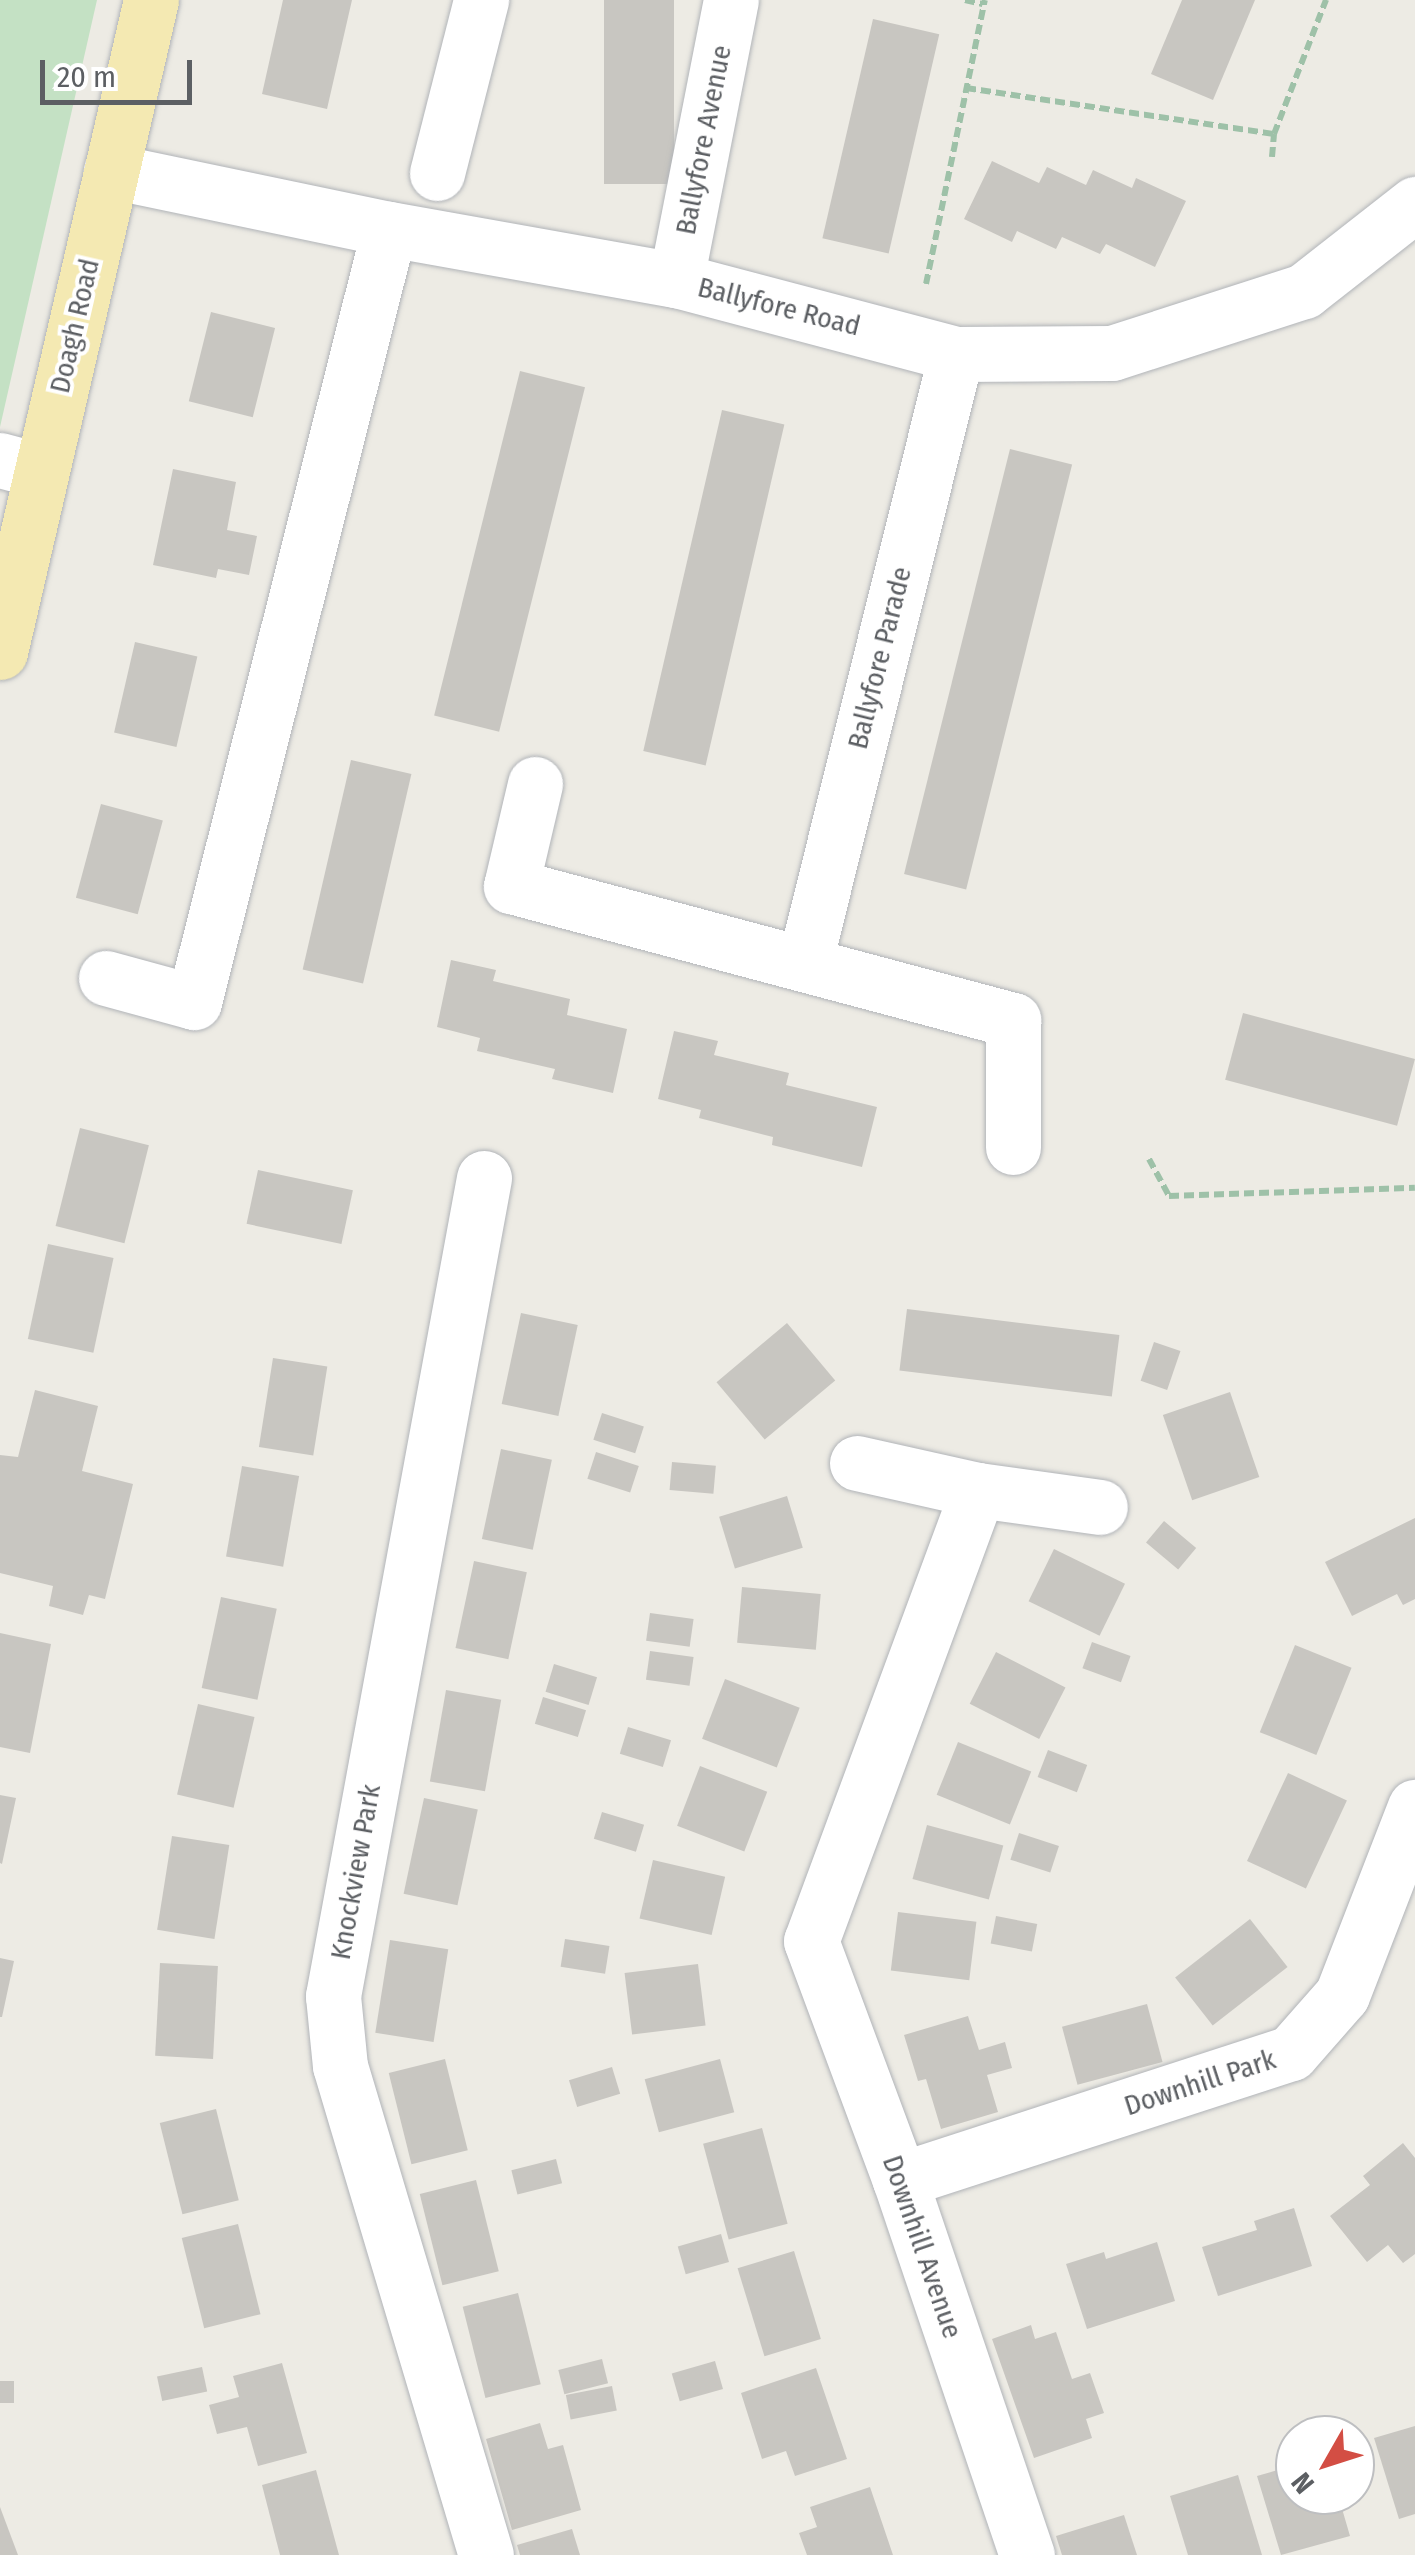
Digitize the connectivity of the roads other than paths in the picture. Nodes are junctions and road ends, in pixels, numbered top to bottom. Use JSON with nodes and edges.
{"nodes":[{"id":1,"x":151,"y":0,"type":"edge"},
{"id":2,"x":480,"y":0,"type":"edge"},
{"id":3,"x":731,"y":0,"type":"edge"},
{"id":4,"x":111,"y":171,"type":"junction"},
{"id":5,"x":436,"y":172,"type":"dead end"},
{"id":6,"x":1415,"y":204,"type":"edge"},
{"id":7,"x":389,"y":229,"type":"junction"},
{"id":8,"x":676,"y":280,"type":"junction"},
{"id":9,"x":956,"y":354,"type":"junction"},
{"id":10,"x":21,"y":466,"type":"edge"},
{"id":11,"x":0,"y":652,"type":"edge"},
{"id":12,"x":535,"y":784,"type":"dead end"},
{"id":13,"x":805,"y":961,"type":"junction"},
{"id":14,"x":106,"y":978,"type":"dead end"},
{"id":15,"x":1014,"y":1147,"type":"dead end"},
{"id":16,"x":484,"y":1178,"type":"dead end"},
{"id":17,"x":857,"y":1462,"type":"dead end"},
{"id":18,"x":978,"y":1490,"type":"junction"},
{"id":19,"x":1100,"y":1507,"type":"dead end"},
{"id":20,"x":1415,"y":1807,"type":"edge"},
{"id":21,"x":900,"y":2180,"type":"junction"},
{"id":22,"x":486,"y":2555,"type":"edge"},
{"id":23,"x":1027,"y":2555,"type":"edge"}],
"edges":[{"from":1,"to":4,"type":"main road","name":"Doagh Road"},
{"from":2,"to":5,"type":"street"},
{"from":3,"to":8,"type":"street","name":"Ballyfore Avenue"},
{"from":4,"to":7,"type":"street","name":"Ballyfore Road"},
{"from":4,"to":10,"type":"main road","name":"Doagh Road"},
{"from":6,"to":9,"type":"street","name":"Ballyfore Road"},
{"from":7,"to":8,"type":"street","name":"Ballyfore Road"},
{"from":7,"to":14,"type":"street"},
{"from":8,"to":9,"type":"street","name":"Ballyfore Road"},
{"from":9,"to":13,"type":"street","name":"Ballyfore Parade"},
{"from":10,"to":11,"type":"main road","name":"Doagh Road"},
{"from":12,"to":13,"type":"street"},
{"from":13,"to":15,"type":"street"},
{"from":16,"to":22,"type":"street","name":"Knockview Park"},
{"from":17,"to":18,"type":"street"},
{"from":18,"to":19,"type":"street"},
{"from":18,"to":21,"type":"street","name":"Downhill Avenue"},
{"from":20,"to":21,"type":"street","name":"Downhill Park"},
{"from":21,"to":23,"type":"street","name":"Downhill Avenue"}]}
